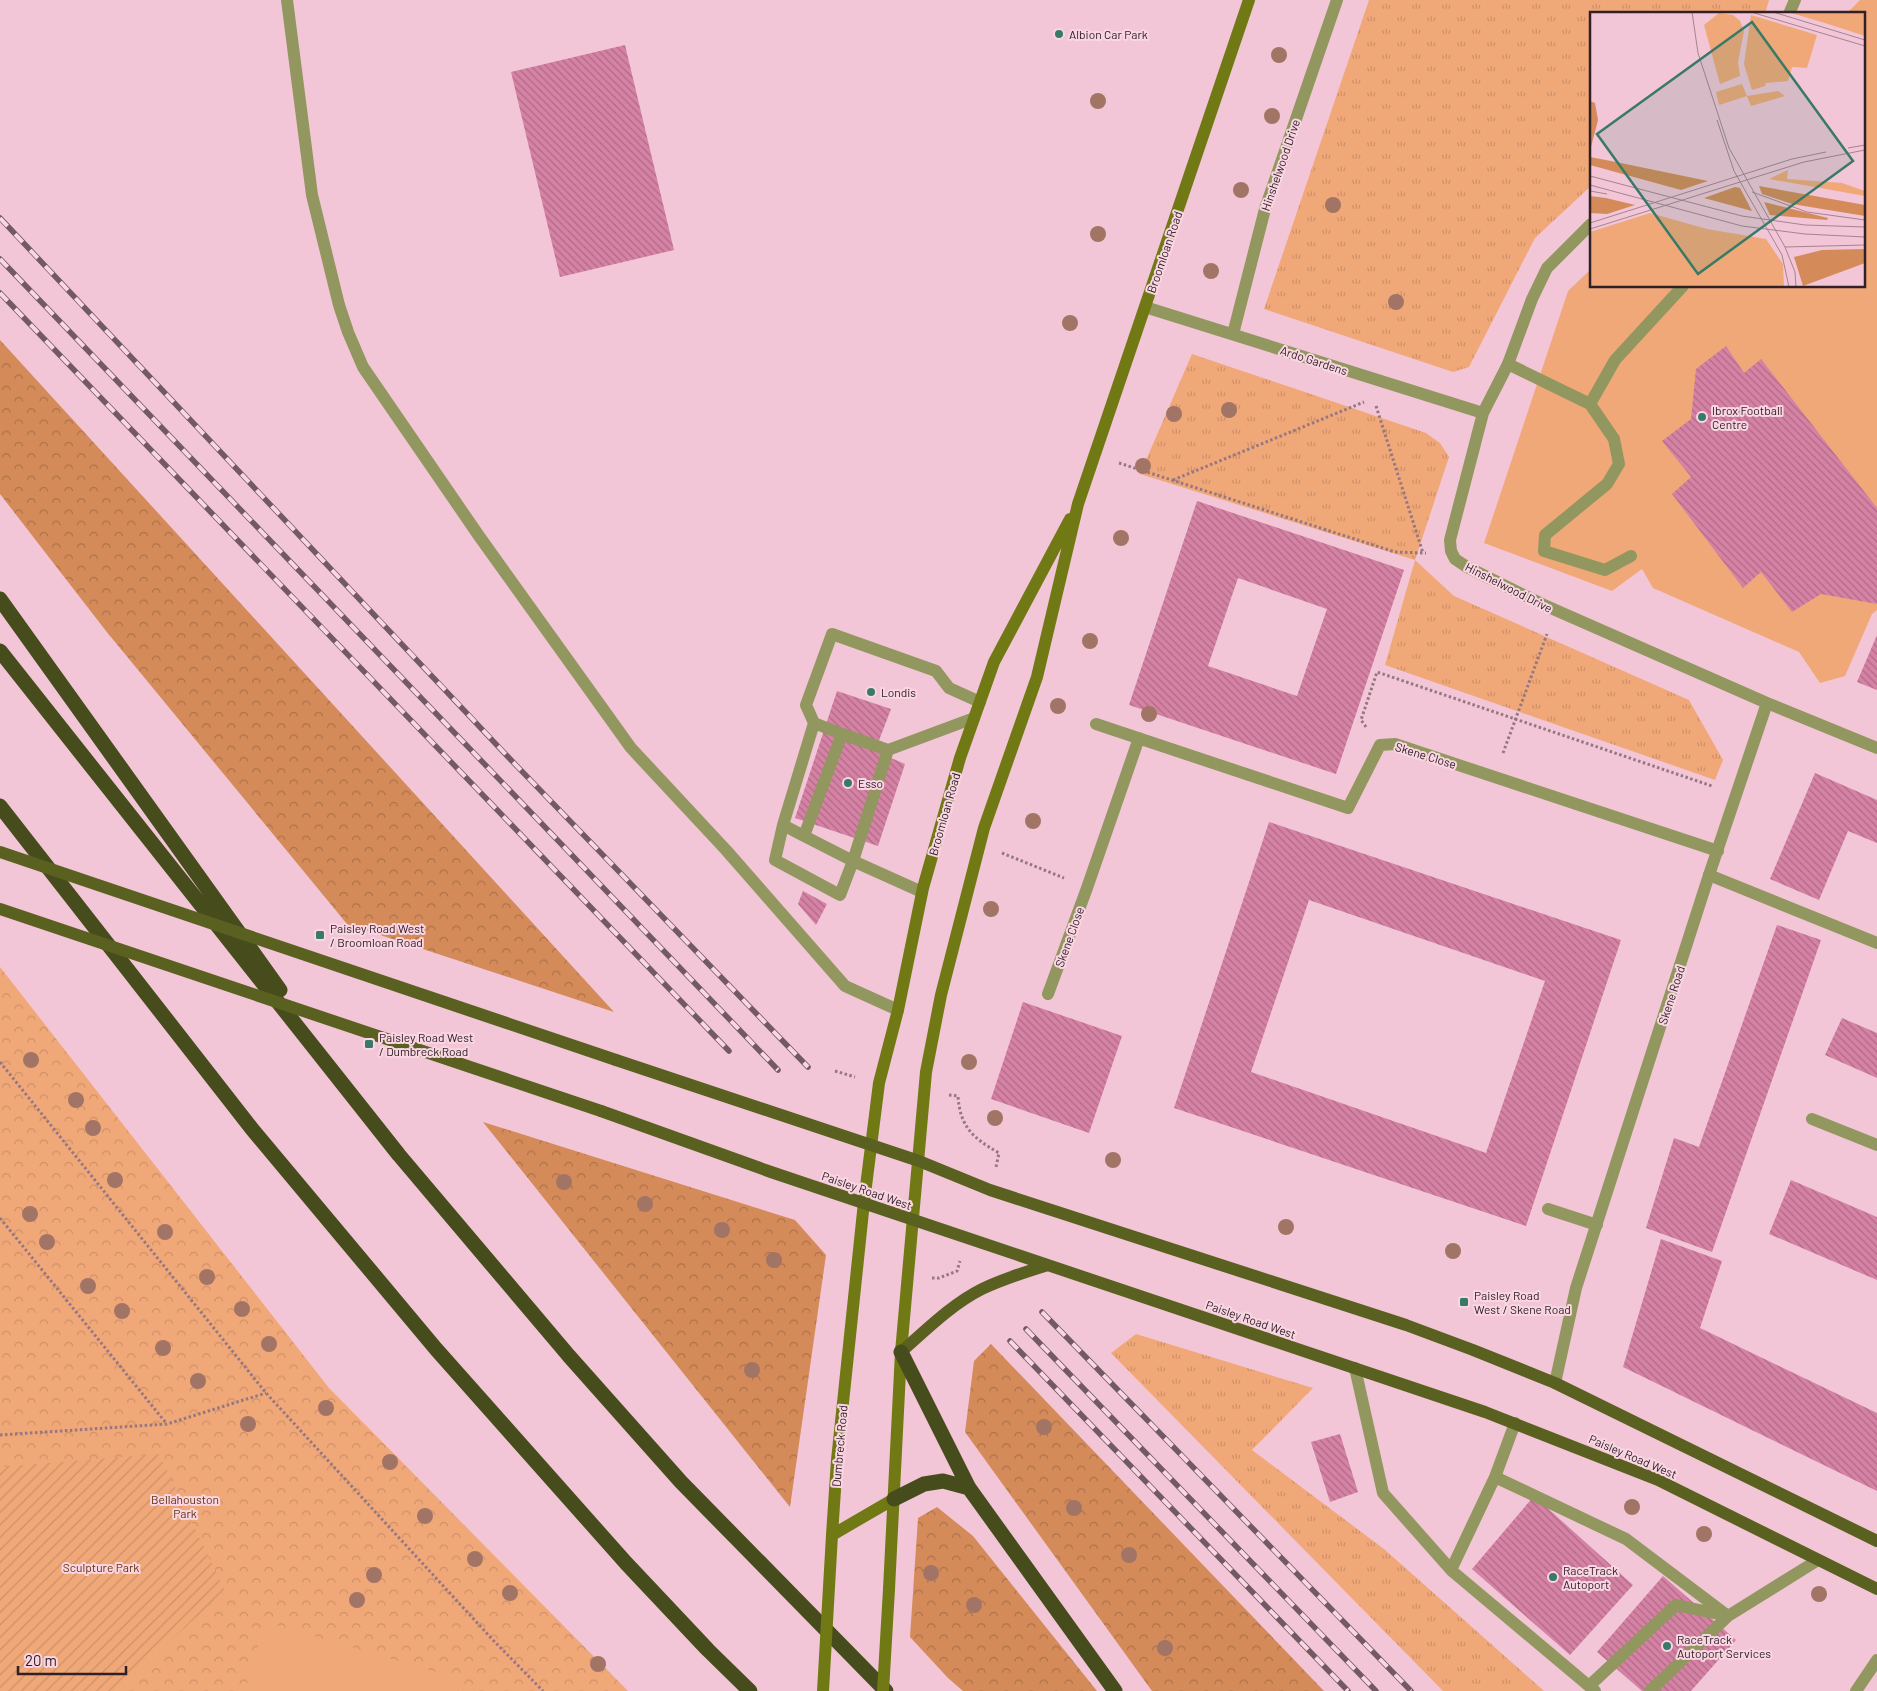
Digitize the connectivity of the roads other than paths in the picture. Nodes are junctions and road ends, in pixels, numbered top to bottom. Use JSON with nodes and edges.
{"nodes":[{"id":1,"x":287,"y":0,"type":"edge"},
{"id":2,"x":1249,"y":0,"type":"edge"},
{"id":3,"x":1337,"y":0,"type":"edge"},
{"id":4,"x":1795,"y":0,"type":"edge"},
{"id":5,"x":1790,"y":12,"type":"edge"},
{"id":6,"x":1590,"y":225,"type":"edge"},
{"id":7,"x":1682,"y":288,"type":"edge"},
{"id":8,"x":1145,"y":307,"type":"junction"},
{"id":9,"x":1233,"y":334,"type":"junction"},
{"id":10,"x":1508,"y":364,"type":"junction"},
{"id":11,"x":1590,"y":404,"type":"junction"},
{"id":12,"x":1483,"y":413,"type":"junction"},
{"id":13,"x":1078,"y":504,"type":"junction"},
{"id":14,"x":1631,"y":556,"type":"dead end"},
{"id":15,"x":0,"y":599,"type":"edge"},
{"id":16,"x":0,"y":651,"type":"edge"},
{"id":17,"x":980,"y":702,"type":"junction"},
{"id":18,"x":1767,"y":703,"type":"junction"},
{"id":19,"x":974,"y":718,"type":"junction"},
{"id":20,"x":814,"y":723,"type":"junction"},
{"id":21,"x":1096,"y":724,"type":"dead end"},
{"id":22,"x":842,"y":734,"type":"junction"},
{"id":23,"x":1138,"y":738,"type":"junction"},
{"id":24,"x":1877,"y":748,"type":"edge"},
{"id":25,"x":888,"y":750,"type":"junction"},
{"id":26,"x":0,"y":806,"type":"edge"},
{"id":27,"x":783,"y":825,"type":"junction"},
{"id":28,"x":804,"y":836,"type":"junction"},
{"id":29,"x":1718,"y":851,"type":"junction"},
{"id":30,"x":0,"y":852,"type":"edge"},
{"id":31,"x":853,"y":861,"type":"junction"},
{"id":32,"x":1709,"y":875,"type":"junction"},
{"id":33,"x":922,"y":892,"type":"junction"},
{"id":34,"x":0,"y":909,"type":"edge"},
{"id":35,"x":1877,"y":943,"type":"edge"},
{"id":36,"x":1048,"y":994,"type":"dead end"},
{"id":37,"x":898,"y":1010,"type":"junction"},
{"id":38,"x":1812,"y":1119,"type":"dead end"},
{"id":39,"x":871,"y":1145,"type":"junction"},
{"id":40,"x":1877,"y":1145,"type":"edge"},
{"id":41,"x":399,"y":1155,"type":"junction"},
{"id":42,"x":919,"y":1161,"type":"junction"},
{"id":43,"x":864,"y":1202,"type":"junction"},
{"id":44,"x":1548,"y":1209,"type":"dead end"},
{"id":45,"x":913,"y":1220,"type":"junction"},
{"id":46,"x":1597,"y":1225,"type":"junction"},
{"id":47,"x":1048,"y":1265,"type":"junction"},
{"id":48,"x":900,"y":1352,"type":"junction"},
{"id":49,"x":1355,"y":1368,"type":"junction"},
{"id":50,"x":1555,"y":1383,"type":"junction"},
{"id":51,"x":1515,"y":1423,"type":"junction"},
{"id":52,"x":1495,"y":1477,"type":"junction"},
{"id":53,"x":969,"y":1488,"type":"junction"},
{"id":54,"x":894,"y":1499,"type":"junction"},
{"id":55,"x":832,"y":1535,"type":"junction"},
{"id":56,"x":1877,"y":1541,"type":"edge"},
{"id":57,"x":1818,"y":1560,"type":"junction"},
{"id":58,"x":1451,"y":1570,"type":"junction"},
{"id":59,"x":1877,"y":1589,"type":"edge"},
{"id":60,"x":1728,"y":1616,"type":"junction"},
{"id":61,"x":1877,"y":1660,"type":"edge"},
{"id":62,"x":1592,"y":1688,"type":"edge"},
{"id":63,"x":750,"y":1691,"type":"edge"},
{"id":64,"x":823,"y":1691,"type":"edge"},
{"id":65,"x":884,"y":1691,"type":"edge"},
{"id":66,"x":1115,"y":1691,"type":"edge"},
{"id":67,"x":1650,"y":1691,"type":"edge"},
{"id":68,"x":1856,"y":1691,"type":"edge"}],
"edges":[{"from":1,"to":37,"type":"street"},
{"from":2,"to":8,"type":"main road","name":"Broomloan Road"},
{"from":3,"to":9,"type":"street","name":"Hinshelwood Drive"},
{"from":4,"to":5,"type":"street"},
{"from":6,"to":10,"type":"street","name":"Hinshelwood Drive"},
{"from":7,"to":11,"type":"street"},
{"from":8,"to":9,"type":"street","name":"Ardo Gardens"},
{"from":8,"to":13,"type":"main road","name":"Broomloan Road"},
{"from":9,"to":12,"type":"street","name":"Ardo Gardens"},
{"from":10,"to":11,"type":"street"},
{"from":10,"to":12,"type":"street","name":"Hinshelwood Drive"},
{"from":11,"to":14,"type":"street"},
{"from":12,"to":18,"type":"street","name":"Hinshelwood Drive"},
{"from":13,"to":17,"type":"main road","name":"Broomloan Road"},
{"from":13,"to":42,"type":"main road","name":"Broomloan Road"},
{"from":15,"to":41,"type":"highway"},
{"from":16,"to":41,"type":"highway"},
{"from":17,"to":19,"type":"main road","name":"Broomloan Road"},
{"from":17,"to":20,"type":"street"},
{"from":18,"to":24,"type":"street","name":"Hinshelwood Drive"},
{"from":18,"to":29,"type":"street","name":"Skene Road"},
{"from":19,"to":25,"type":"street"},
{"from":19,"to":33,"type":"main road","name":"Broomloan Road"},
{"from":20,"to":22,"type":"street"},
{"from":20,"to":27,"type":"street"},
{"from":21,"to":23,"type":"street","name":"Skene Close"},
{"from":22,"to":25,"type":"street"},
{"from":22,"to":28,"type":"street"},
{"from":23,"to":29,"type":"street","name":"Skene Close"},
{"from":23,"to":36,"type":"street","name":"Skene Close"},
{"from":25,"to":31,"type":"street"},
{"from":26,"to":63,"type":"highway"},
{"from":27,"to":28,"type":"street"},
{"from":27,"to":31,"type":"street"},
{"from":28,"to":31,"type":"street"},
{"from":29,"to":32,"type":"street","name":"Skene Road"},
{"from":30,"to":39,"type":"main road","bridge":true},
{"from":31,"to":33,"type":"street"},
{"from":32,"to":35,"type":"street"},
{"from":32,"to":46,"type":"street","name":"Skene Road"},
{"from":33,"to":37,"type":"main road","name":"Broomloan Road"},
{"from":34,"to":43,"type":"main road","name":"Paisley Road West","bridge":true},
{"from":37,"to":39,"type":"main road","name":"Broomloan Road"},
{"from":38,"to":40,"type":"street"},
{"from":39,"to":42,"type":"main road"},
{"from":39,"to":43,"type":"main road","name":"Dumbreck Road"},
{"from":41,"to":65,"type":"highway"},
{"from":42,"to":45,"type":"main road","name":"Broomloan Road"},
{"from":42,"to":50,"type":"main road"},
{"from":43,"to":45,"type":"main road","name":"Paisley Road West"},
{"from":43,"to":55,"type":"main road","name":"Dumbreck Road"},
{"from":44,"to":46,"type":"street"},
{"from":45,"to":47,"type":"main road","name":"Paisley Road West"},
{"from":45,"to":48,"type":"main road"},
{"from":46,"to":50,"type":"street","name":"Skene Road"},
{"from":47,"to":48,"type":"main road"},
{"from":47,"to":49,"type":"main road","name":"Paisley Road West"},
{"from":48,"to":53,"type":"highway"},
{"from":48,"to":54,"type":"main road"},
{"from":49,"to":51,"type":"main road","name":"Paisley Road West"},
{"from":49,"to":58,"type":"street"},
{"from":50,"to":56,"type":"main road"},
{"from":51,"to":52,"type":"street"},
{"from":51,"to":57,"type":"main road","name":"Paisley Road West"},
{"from":52,"to":58,"type":"street"},
{"from":52,"to":60,"type":"street"},
{"from":53,"to":54,"type":"highway"},
{"from":53,"to":66,"type":"highway"},
{"from":54,"to":55,"type":"main road"},
{"from":54,"to":65,"type":"main road","bridge":true},
{"from":55,"to":64,"type":"main road","name":"Dumbreck Road","bridge":true},
{"from":57,"to":59,"type":"main road","name":"Paisley Road West"},
{"from":57,"to":60,"type":"street"},
{"from":58,"to":62,"type":"street"},
{"from":60,"to":62,"type":"street"},
{"from":60,"to":67,"type":"street"},
{"from":61,"to":68,"type":"street"}]}
